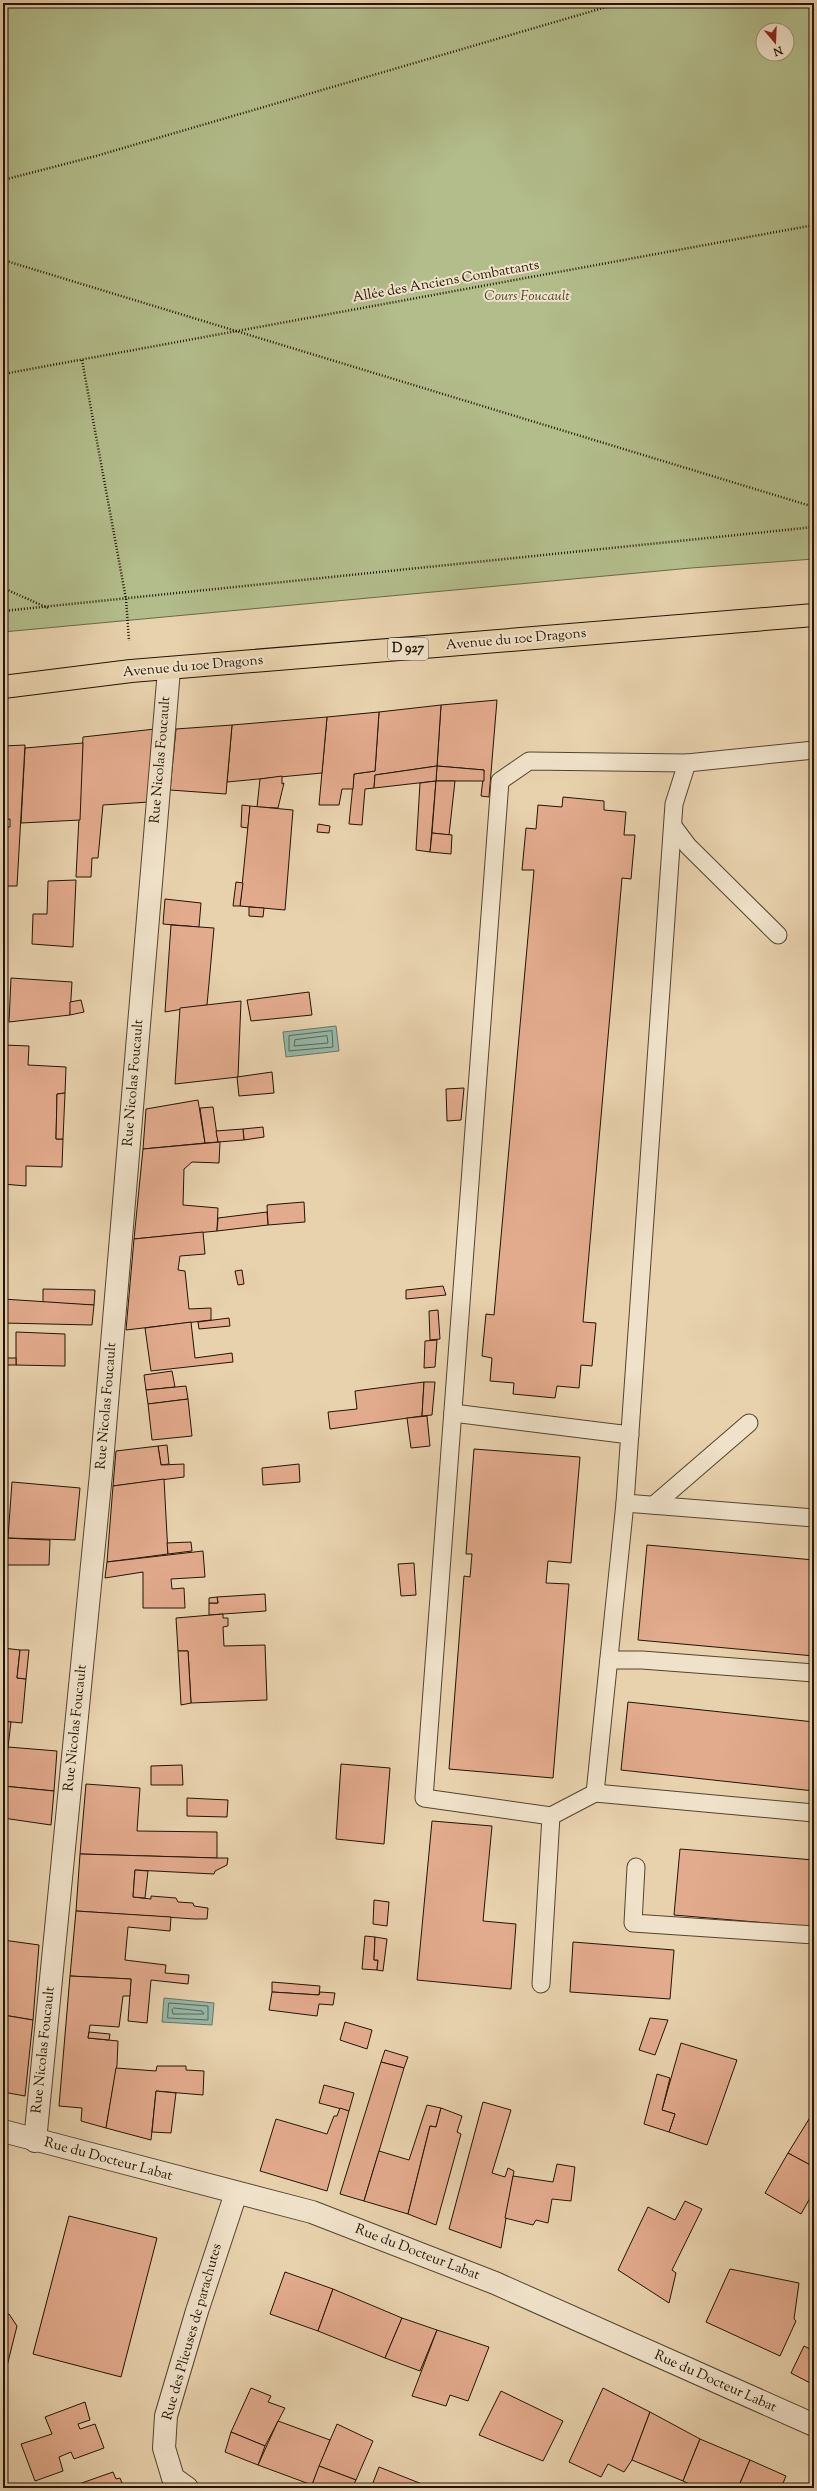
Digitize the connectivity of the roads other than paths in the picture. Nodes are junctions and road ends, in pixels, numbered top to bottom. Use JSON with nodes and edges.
{"nodes":[{"id":1,"x":814,"y":615,"type":"edge"},
{"id":2,"x":169,"y":670,"type":"junction"},
{"id":3,"x":3,"y":687,"type":"edge"},
{"id":4,"x":814,"y":750,"type":"edge"},
{"id":5,"x":687,"y":763,"type":"junction"},
{"id":6,"x":673,"y":826,"type":"junction"},
{"id":7,"x":778,"y":936,"type":"dead end"},
{"id":8,"x":453,"y":1413,"type":"junction"},
{"id":9,"x":749,"y":1423,"type":"dead end"},
{"id":10,"x":630,"y":1435,"type":"junction"},
{"id":11,"x":625,"y":1503,"type":"junction"},
{"id":12,"x":654,"y":1505,"type":"junction"},
{"id":13,"x":814,"y":1518,"type":"edge"},
{"id":14,"x":609,"y":1660,"type":"junction"},
{"id":15,"x":814,"y":1673,"type":"edge"},
{"id":16,"x":595,"y":1793,"type":"junction"},
{"id":17,"x":814,"y":1813,"type":"edge"},
{"id":18,"x":551,"y":1816,"type":"junction"},
{"id":19,"x":636,"y":1867,"type":"dead end"},
{"id":20,"x":814,"y":1935,"type":"edge"},
{"id":21,"x":541,"y":1984,"type":"dead end"},
{"id":22,"x":3,"y":2131,"type":"edge"},
{"id":23,"x":35,"y":2141,"type":"junction"},
{"id":24,"x":236,"y":2193,"type":"junction"},
{"id":25,"x":814,"y":2425,"type":"edge"},
{"id":26,"x":186,"y":2488,"type":"edge"}],
"edges":[{"from":1,"to":2,"type":"main road","name":"Avenue du 10e Dragons","number":"D 927"},
{"from":2,"to":3,"type":"main road","name":"Avenue du 10e Dragons","number":"D 927"},
{"from":2,"to":23,"type":"street","name":"Rue Nicolas Foucault"},
{"from":4,"to":5,"type":"lane"},
{"from":5,"to":6,"type":"lane"},
{"from":5,"to":8,"type":"lane"},
{"from":6,"to":7,"type":"lane"},
{"from":6,"to":10,"type":"lane"},
{"from":8,"to":10,"type":"lane"},
{"from":8,"to":18,"type":"lane"},
{"from":9,"to":12,"type":"lane"},
{"from":10,"to":11,"type":"lane"},
{"from":11,"to":12,"type":"lane"},
{"from":11,"to":14,"type":"lane"},
{"from":12,"to":13,"type":"lane"},
{"from":14,"to":15,"type":"lane"},
{"from":14,"to":16,"type":"lane"},
{"from":16,"to":17,"type":"lane"},
{"from":16,"to":18,"type":"lane"},
{"from":18,"to":21,"type":"lane"},
{"from":19,"to":20,"type":"lane"},
{"from":22,"to":23,"type":"street","name":"Rue du Docteur Labat"},
{"from":23,"to":24,"type":"street","name":"Rue du Docteur Labat"},
{"from":24,"to":25,"type":"street","name":"Rue du Docteur Labat"},
{"from":24,"to":26,"type":"street","name":"Rue des Plieuses de parachutes"}]}
